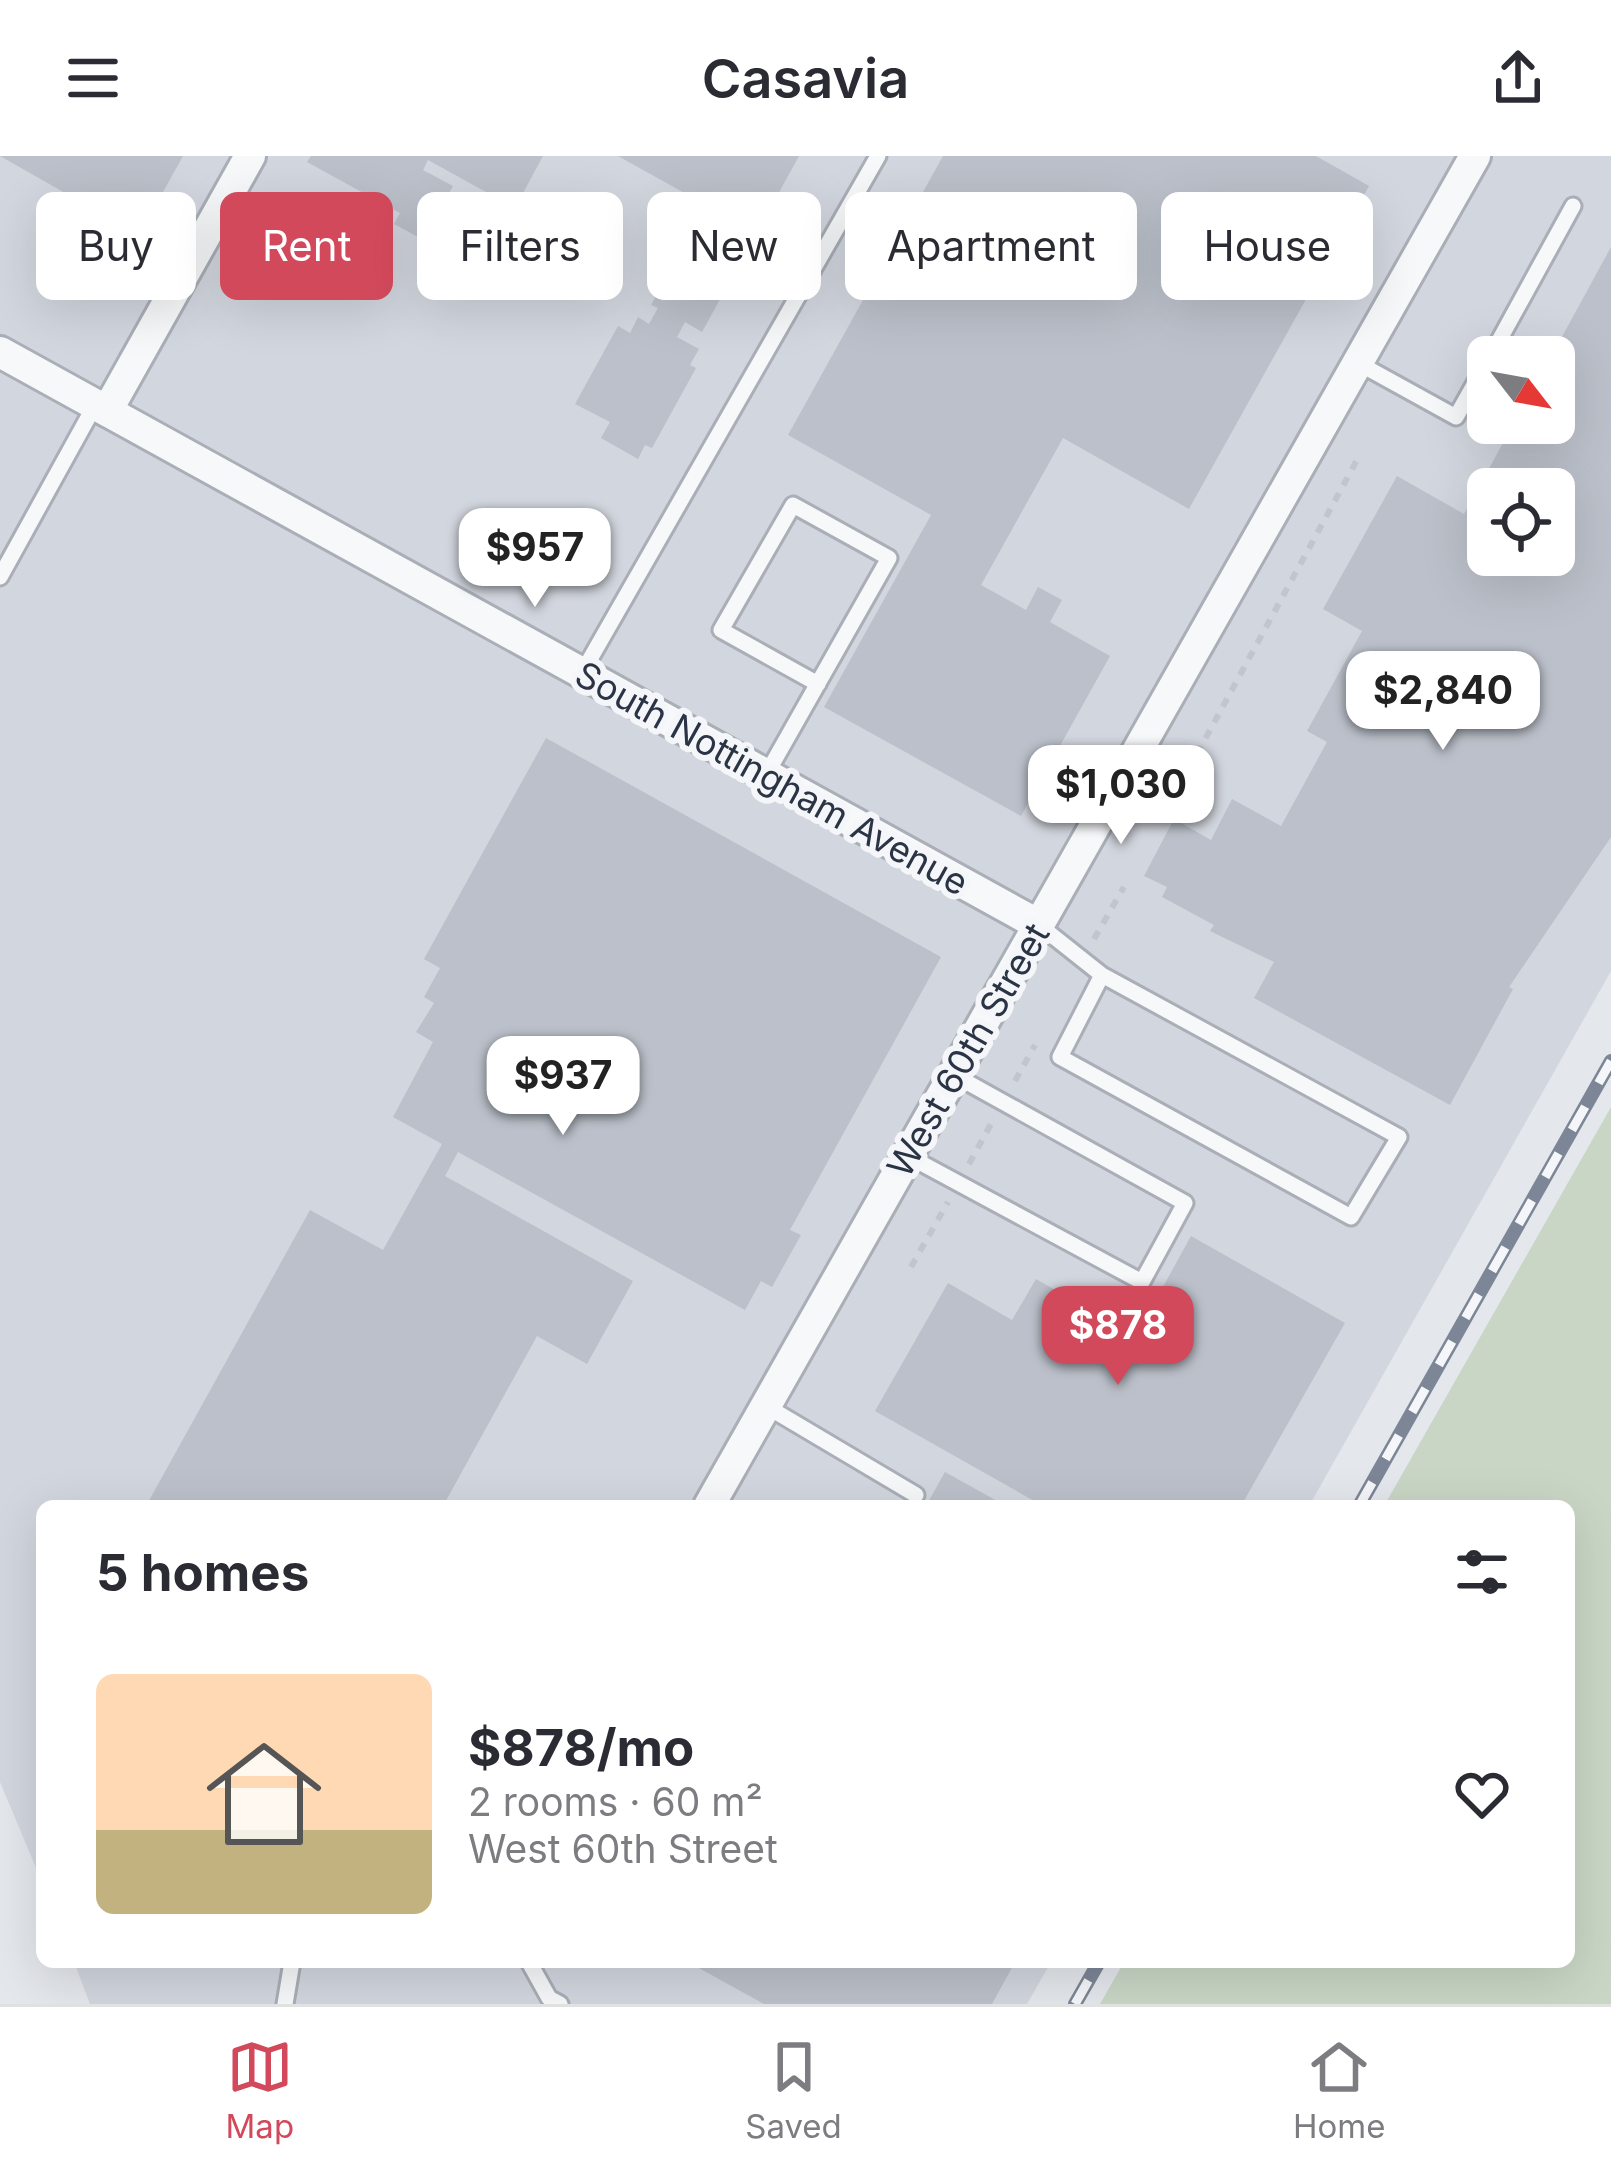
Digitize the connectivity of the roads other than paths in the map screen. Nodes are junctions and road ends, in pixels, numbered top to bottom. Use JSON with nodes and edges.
{"nodes":[{"id":1,"x":250,"y":156,"type":"edge"},
{"id":2,"x":878,"y":156,"type":"edge"},
{"id":3,"x":1475,"y":156,"type":"edge"},
{"id":4,"x":1573,"y":206,"type":"dead end"},
{"id":5,"x":1501,"y":336,"type":"edge"},
{"id":6,"x":0,"y":352,"type":"edge"},
{"id":7,"x":1358,"y":363,"type":"junction"},
{"id":8,"x":1467,"y":398,"type":"edge"},
{"id":9,"x":101,"y":408,"type":"junction"},
{"id":10,"x":0,"y":577,"type":"edge"},
{"id":11,"x":582,"y":673,"type":"junction"},
{"id":12,"x":818,"y":684,"type":"junction"},
{"id":13,"x":766,"y":775,"type":"junction"},
{"id":14,"x":1039,"y":926,"type":"junction"},
{"id":15,"x":1102,"y":975,"type":"junction"},
{"id":16,"x":954,"y":1075,"type":"junction"},
{"id":17,"x":908,"y":1156,"type":"junction"},
{"id":18,"x":766,"y":1406,"type":"junction"},
{"id":19,"x":916,"y":1496,"type":"dead end"},
{"id":20,"x":714,"y":1500,"type":"edge"},
{"id":21,"x":291,"y":1968,"type":"edge"},
{"id":22,"x":532,"y":1968,"type":"edge"},
{"id":23,"x":285,"y":2004,"type":"edge"},
{"id":24,"x":560,"y":2004,"type":"edge"}],
"edges":[{"from":1,"to":9,"type":"street"},
{"from":2,"to":11,"type":"lane"},
{"from":3,"to":7,"type":"street","name":"West 60th Street"},
{"from":4,"to":5,"type":"lane"},
{"from":6,"to":9,"type":"street","name":"South Nottingham Avenue"},
{"from":7,"to":8,"type":"lane"},
{"from":7,"to":14,"type":"street","name":"West 60th Street"},
{"from":9,"to":10,"type":"lane"},
{"from":9,"to":11,"type":"street","name":"South Nottingham Avenue"},
{"from":11,"to":13,"type":"street","name":"South Nottingham Avenue"},
{"from":12,"to":12,"type":"lane"},
{"from":12,"to":13,"type":"lane"},
{"from":13,"to":14,"type":"street","name":"South Nottingham Avenue"},
{"from":14,"to":15,"type":"lane"},
{"from":14,"to":16,"type":"street","name":"West 60th Street"},
{"from":15,"to":15,"type":"lane"},
{"from":16,"to":17,"type":"street","name":"West 60th Street"},
{"from":16,"to":17,"type":"lane"},
{"from":17,"to":18,"type":"street","name":"West 60th Street"},
{"from":18,"to":19,"type":"lane"},
{"from":18,"to":20,"type":"street","name":"West 60th Street"},
{"from":21,"to":23,"type":"lane"},
{"from":22,"to":24,"type":"lane"}]}
